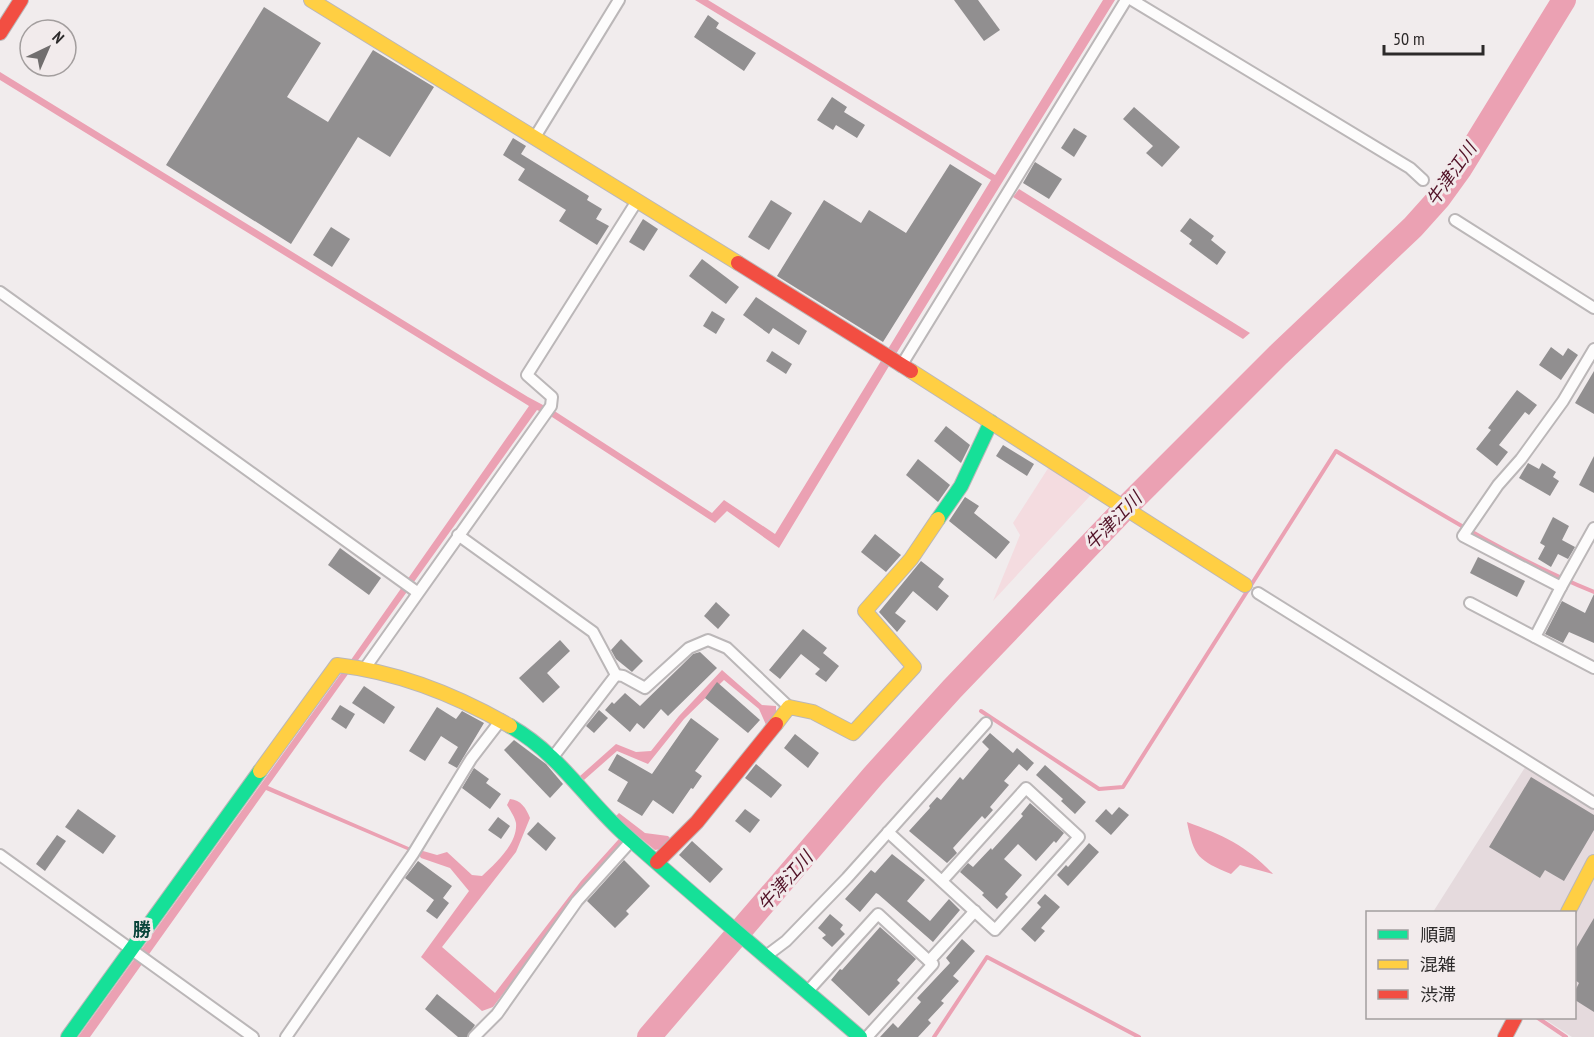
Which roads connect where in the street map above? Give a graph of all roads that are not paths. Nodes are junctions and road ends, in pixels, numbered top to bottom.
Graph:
1 (21, 0) edge
2 (310, 0) edge
3 (619, 0) edge
4 (1126, 0) edge
5 (1132, 0) edge
6 (0, 33) edge
7 (535, 137) junction
8 (1423, 180) dead end
9 (637, 201) junction
10 (1455, 220) dead end
11 (0, 291) edge
12 (1594, 308) edge
13 (1594, 349) edge
14 (901, 366) junction
15 (991, 422) junction
16 (1594, 528) edge
17 (458, 535) junction
18 (1245, 585) dead end
19 (1561, 587) junction
20 (417, 592) junction
21 (1258, 593) dead end
22 (1470, 603) dead end
23 (1535, 637) junction
24 (356, 667) junction
25 (1594, 668) edge
26 (616, 675) junction
27 (789, 707) junction
28 (501, 720) junction
29 (986, 723) dead end
30 (553, 757) junction
31 (1594, 803) edge
32 (888, 832) junction
33 (632, 840) junction
34 (0, 855) edge
35 (657, 862) junction
36 (1594, 862) edge
37 (942, 881) junction
38 (975, 911) junction
39 (1569, 911) edge
40 (130, 949) junction
41 (766, 956) junction
42 (929, 961) junction
43 (807, 992) junction
44 (1514, 1019) edge
45 (68, 1037) edge
46 (254, 1037) edge
47 (286, 1037) edge
48 (474, 1037) edge
49 (860, 1037) edge
50 (867, 1037) edge
51 (1505, 1037) edge

1 - 6 street
2 - 7 street
3 - 7 street
4 - 14 street
5 - 8 street
7 - 9 street
9 - 14 street
9 - 17 street
10 - 12 street
11 - 20 street
13 - 19 street
14 - 15 street
15 - 18 street
15 - 27 street
16 - 19 street
17 - 20 street
17 - 26 street
19 - 23 street
20 - 24 street
21 - 31 street
22 - 23 street
23 - 25 street
24 - 28 street
24 - 40 street
26 - 27 street
26 - 30 street
27 - 35 street
28 - 30 street
28 - 47 street
29 - 32 street
30 - 33 street
32 - 37 street
32 - 41 street
33 - 35 street
33 - 48 street
34 - 40 street
35 - 41 street
36 - 39 street
37 - 38 street
37 - 38 street
38 - 42 street
40 - 45 street
40 - 46 street
41 - 43 street
42 - 43 street
42 - 50 street
43 - 49 street
44 - 51 street

